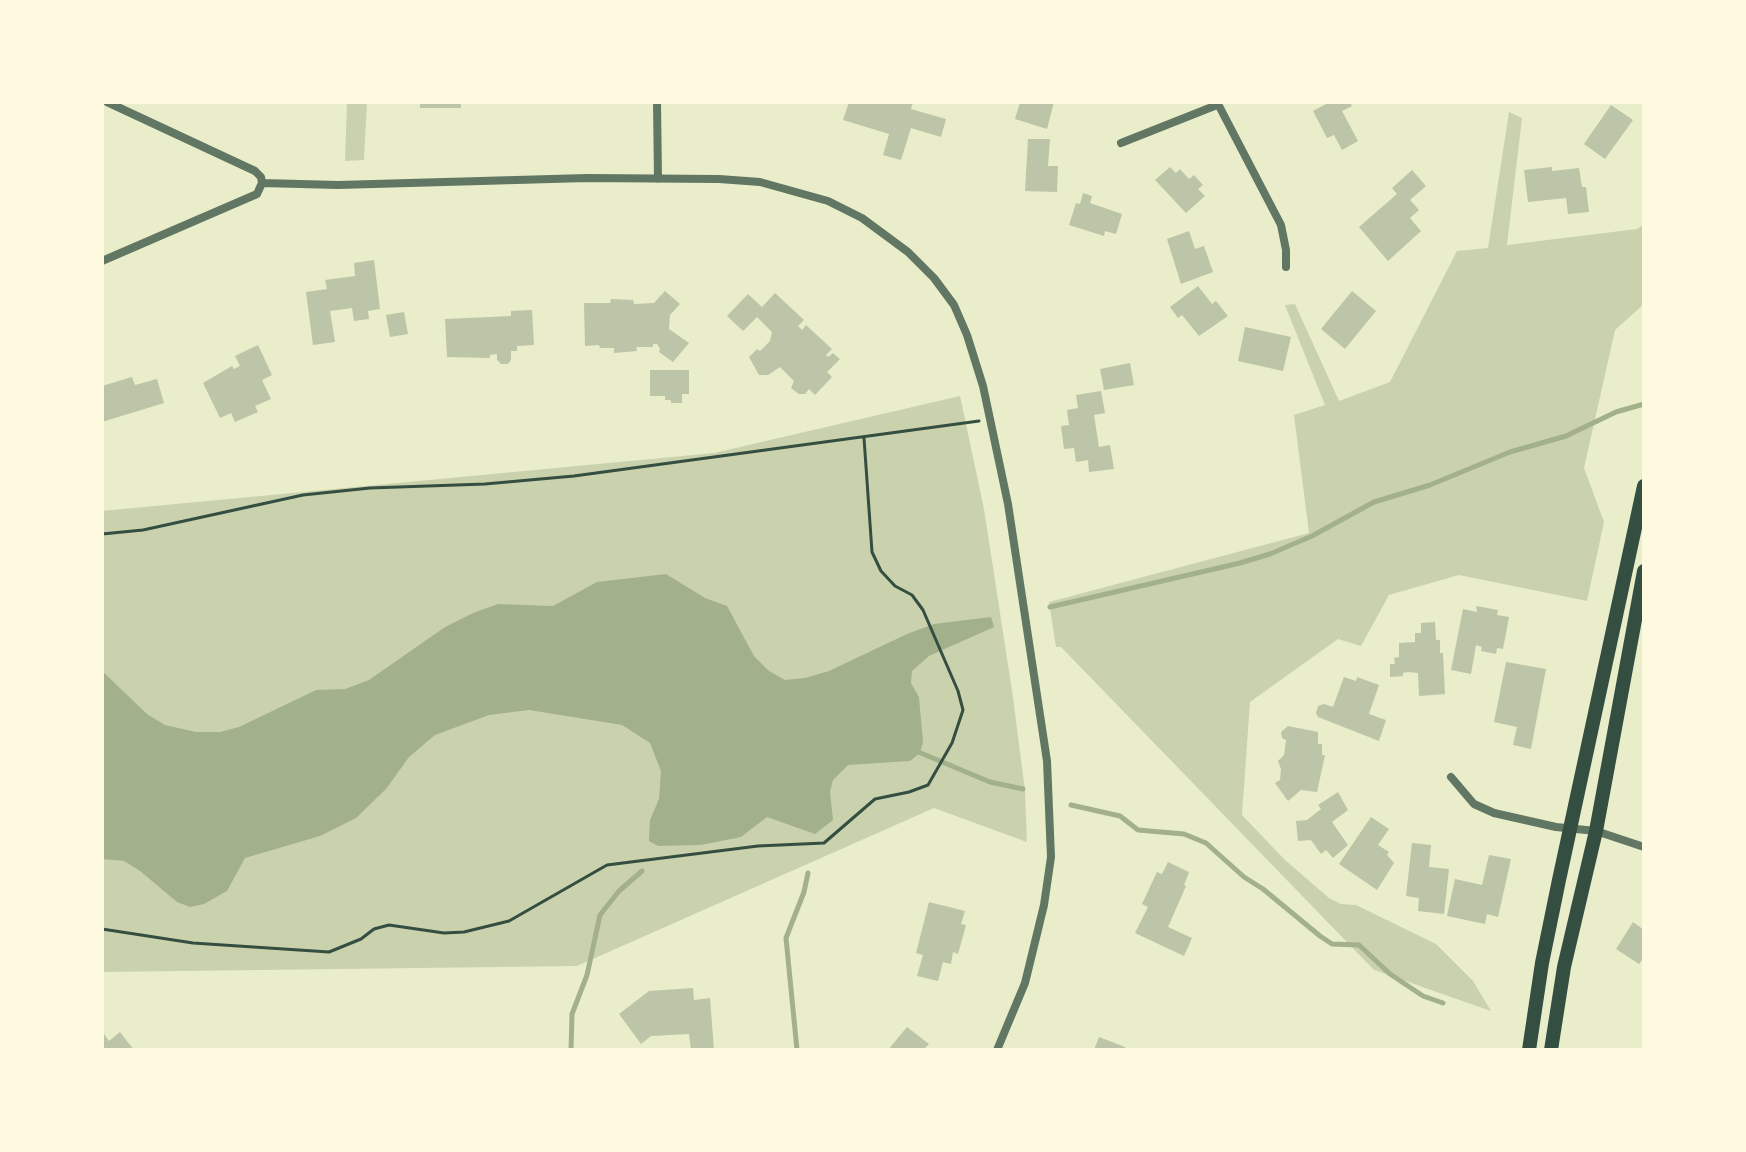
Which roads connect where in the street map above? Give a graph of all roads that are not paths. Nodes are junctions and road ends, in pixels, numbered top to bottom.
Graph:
1 (107, 102) edge
2 (657, 102) edge
3 (1217, 104) edge
4 (1121, 143) dead end
5 (658, 179) junction
6 (261, 180) junction
7 (102, 261) edge
8 (1286, 267) dead end
9 (1644, 486) edge
10 (1644, 571) edge
11 (1451, 777) dead end
12 (1570, 829) junction
13 (1596, 831) junction
14 (1644, 847) edge
15 (997, 1050) edge
16 (1529, 1050) edge
17 (1551, 1050) edge

1 - 6 street
2 - 5 street
3 - 4 street
3 - 8 street
5 - 6 street
5 - 15 street
6 - 7 street
9 - 12 main road
10 - 13 main road
11 - 12 street
12 - 13 street
12 - 16 main road
13 - 14 street
13 - 17 main road

